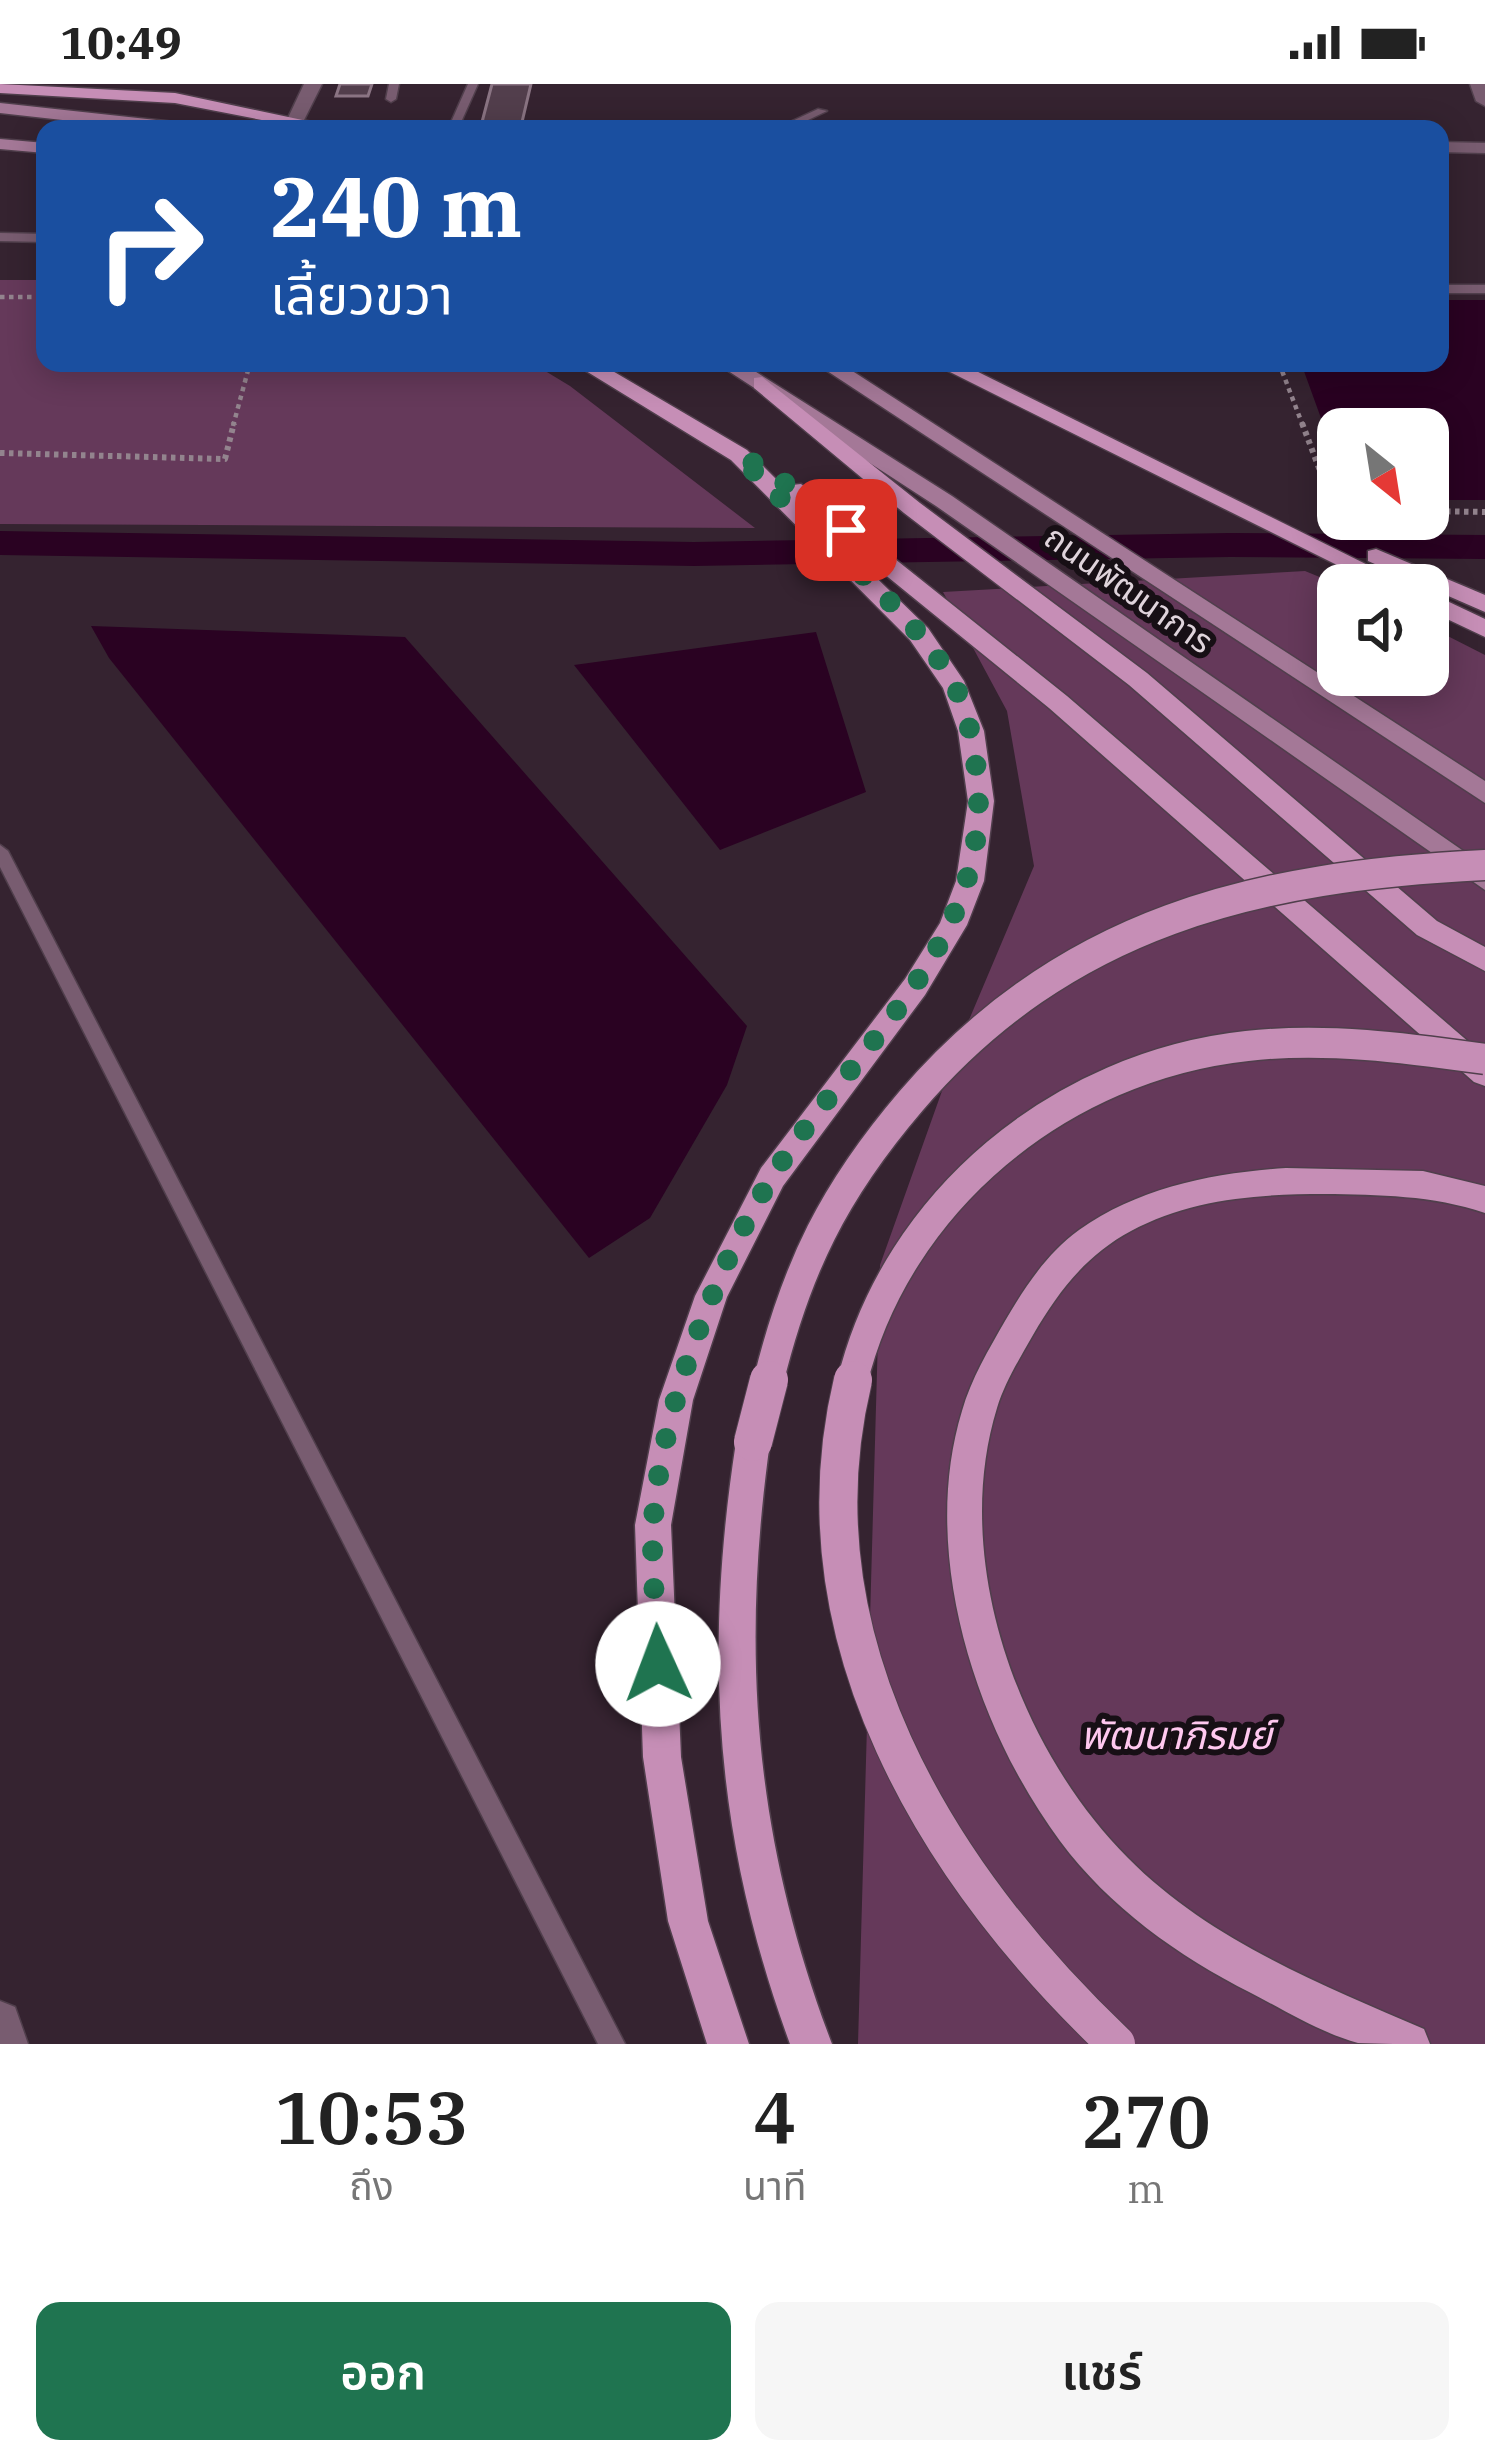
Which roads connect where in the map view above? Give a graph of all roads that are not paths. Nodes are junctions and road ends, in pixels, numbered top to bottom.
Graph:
1 (314, 84) edge
2 (394, 84) edge
3 (472, 84) edge
4 (1478, 84) edge
5 (0, 88) edge
6 (391, 98) dead end
7 (1485, 101) edge
8 (0, 108) edge
9 (822, 111) dead end
10 (110, 120) edge
11 (296, 120) joint
12 (457, 120) edge
13 (801, 120) edge
14 (0, 144) edge
15 (36, 147) edge
16 (1449, 147) edge
17 (1485, 148) edge
18 (0, 237) edge
19 (36, 238) edge
20 (1485, 289) edge
21 (1449, 290) edge
22 (599, 372) edge
23 (743, 372) edge
24 (840, 372) edge
25 (962, 372) edge
26 (763, 383) junction
27 (1030, 404) junction
28 (768, 478) junction
29 (1351, 564) edge
30 (1480, 602) edge
31 (1449, 611) edge
32 (1485, 629) edge
33 (1485, 794) edge
34 (0, 851) edge
35 (1485, 866) edge
36 (1485, 880) edge
37 (1485, 960) edge
38 (1485, 1059) edge
39 (1485, 1074) edge
40 (1485, 1200) edge
41 (0, 2022) edge
42 (7, 2044) edge
43 (612, 2044) edge
44 (728, 2044) edge
45 (812, 2044) edge
46 (1116, 2044) edge
47 (1409, 2044) edge

1 - 11 street
2 - 6 lane
3 - 12 lane
4 - 7 street
5 - 11 main road
8 - 10 main road
9 - 13 lane
14 - 15 main road
16 - 17 street
18 - 19 lane
20 - 21 lane
22 - 28 main road
23 - 26 main road, ถนนพัฒนาการ
24 - 33 main road, ถนนพัฒนาการ
25 - 27 main road
26 - 36 main road, ถนนพัฒนาการ
26 - 37 main road
27 - 29 main road
27 - 30 main road
28 - 39 main road
28 - 44 main road
31 - 32 main road
34 - 43 lane
35 - 45 main road, bridge
38 - 46 main road, bridge
40 - 47 main road
41 - 42 street

